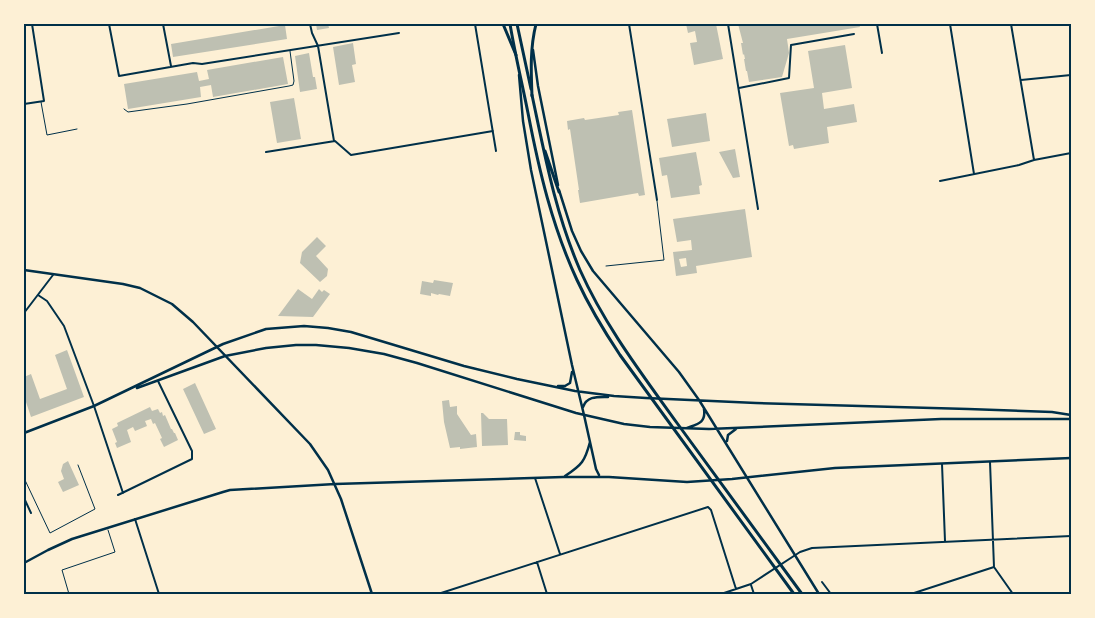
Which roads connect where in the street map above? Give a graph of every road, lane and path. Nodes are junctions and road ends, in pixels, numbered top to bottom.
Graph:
1 (32, 24) edge
2 (109, 24) edge
3 (164, 24) edge
4 (310, 24) edge
5 (475, 24) edge
6 (503, 24) edge
7 (510, 24) edge
8 (517, 24) edge
9 (536, 24) edge
10 (628, 24) edge
11 (728, 24) edge
12 (877, 24) edge
13 (950, 24) edge
14 (1012, 24) edge
15 (399, 33) dead end
16 (854, 34) dead end
17 (532, 41) junction
18 (318, 46) junction
19 (290, 50) junction
20 (882, 53) dead end
21 (516, 55) junction
22 (518, 66) junction
23 (171, 67) junction
24 (1071, 75) edge
25 (1021, 80) junction
26 (739, 88) junction
27 (532, 96) junction
28 (43, 101) junction
29 (24, 104) edge
30 (124, 109) dead end
31 (76, 130) dead end
32 (493, 131) junction
33 (334, 141) junction
34 (542, 142) junction
35 (496, 151) dead end
36 (266, 152) dead end
37 (1071, 153) edge
38 (1034, 160) junction
39 (974, 174) junction
40 (940, 181) dead end
41 (559, 192) junction
42 (657, 200) joint
43 (758, 209) dead end
44 (606, 266) dead end
45 (24, 270) edge
46 (53, 275) junction
47 (38, 294) junction
48 (24, 313) edge
49 (216, 346) junction
50 (225, 356) junction
51 (572, 365) junction
52 (158, 380) junction
53 (554, 387) junction
54 (578, 391) junction
55 (126, 392) junction
56 (614, 396) junction
57 (700, 400) junction
58 (94, 406) junction
59 (704, 407) junction
60 (583, 409) junction
61 (584, 415) junction
62 (1071, 417) edge
63 (686, 428) junction
64 (717, 428) junction
65 (738, 428) junction
66 (24, 433) edge
67 (590, 440) junction
68 (728, 445) junction
69 (1071, 458) edge
70 (990, 462) junction
71 (942, 464) junction
72 (78, 465) dead end
73 (600, 476) junction
74 (563, 477) junction
75 (747, 477) junction
76 (24, 478) edge
77 (535, 478) junction
78 (335, 484) junction
79 (123, 493) junction
80 (118, 495) dead end
81 (24, 498) edge
82 (31, 513) dead end
83 (135, 519) junction
84 (107, 528) junction
85 (1071, 536) edge
86 (993, 540) junction
87 (945, 541) junction
88 (560, 555) junction
89 (795, 556) junction
90 (537, 562) junction
91 (24, 563) edge
92 (994, 566) junction
93 (822, 582) dead end
94 (751, 584) junction
95 (736, 589) junction
96 (917, 593) edge
97 (69, 594) edge
98 (159, 594) edge
99 (372, 594) edge
100 (438, 594) edge
101 (547, 594) edge
102 (722, 594) edge
103 (754, 594) edge
104 (794, 594) edge
105 (802, 594) edge
106 (819, 594) edge
107 (831, 594) edge
108 (911, 594) edge
109 (1014, 594) edge

1 - 28 street
2 - 23 street
3 - 23 street
4 - 18 street
5 - 32 street
6 - 21 main road
7 - 21 main road
8 - 27 main road
9 - 17 main road
10 - 42 street
11 - 26 street
12 - 20 street
13 - 39 street
14 - 25 street
15 - 18 street
16 - 26 street
17 - 27 main road
17 - 41 main road
18 - 19 street
18 - 33 street
19 - 23 street
19 - 30 lane
21 - 22 main road
22 - 51 main road
22 - 104 main road
24 - 25 street
25 - 38 street
26 - 43 street
27 - 34 main road
28 - 29 street
28 - 31 lane
32 - 33 street
32 - 35 street
33 - 36 street
34 - 41 main road
34 - 105 main road
37 - 38 street
38 - 39 street
39 - 40 street
41 - 57 main road
42 - 44 lane
45 - 46 main road
46 - 47 street
46 - 49 main road
47 - 48 street
47 - 58 street
49 - 50 main road
49 - 53 main road
49 - 55 main road
50 - 52 main road
50 - 61 main road
50 - 78 main road
51 - 53 main road
51 - 54 main road
52 - 55 main road
52 - 79 street
53 - 54 main road
54 - 56 main road
54 - 60 main road
55 - 58 main road
56 - 57 main road
56 - 60 main road
57 - 59 main road
57 - 62 main road
58 - 66 main road
58 - 79 street
59 - 63 main road
59 - 64 main road
60 - 61 main road
61 - 63 main road
61 - 67 main road
62 - 65 main road
63 - 64 main road
64 - 65 main road
64 - 68 main road
65 - 68 main road
67 - 73 main road
67 - 74 main road
68 - 75 main road
69 - 70 main road
70 - 71 main road
70 - 86 street
71 - 75 main road
71 - 87 street
72 - 76 lane
73 - 74 main road
73 - 75 main road
74 - 77 main road
75 - 89 main road
77 - 78 main road
77 - 88 street
78 - 83 main road
78 - 99 main road
79 - 80 street
81 - 82 street
83 - 84 main road
83 - 98 street
84 - 91 main road
84 - 97 lane
85 - 86 street
86 - 87 street
86 - 92 street
87 - 89 street
88 - 90 street
88 - 95 street
89 - 94 street
89 - 106 main road
90 - 100 street
90 - 101 street
92 - 96 street
92 - 109 street
93 - 107 street
94 - 95 street
94 - 103 street
95 - 102 street
96 - 108 street

